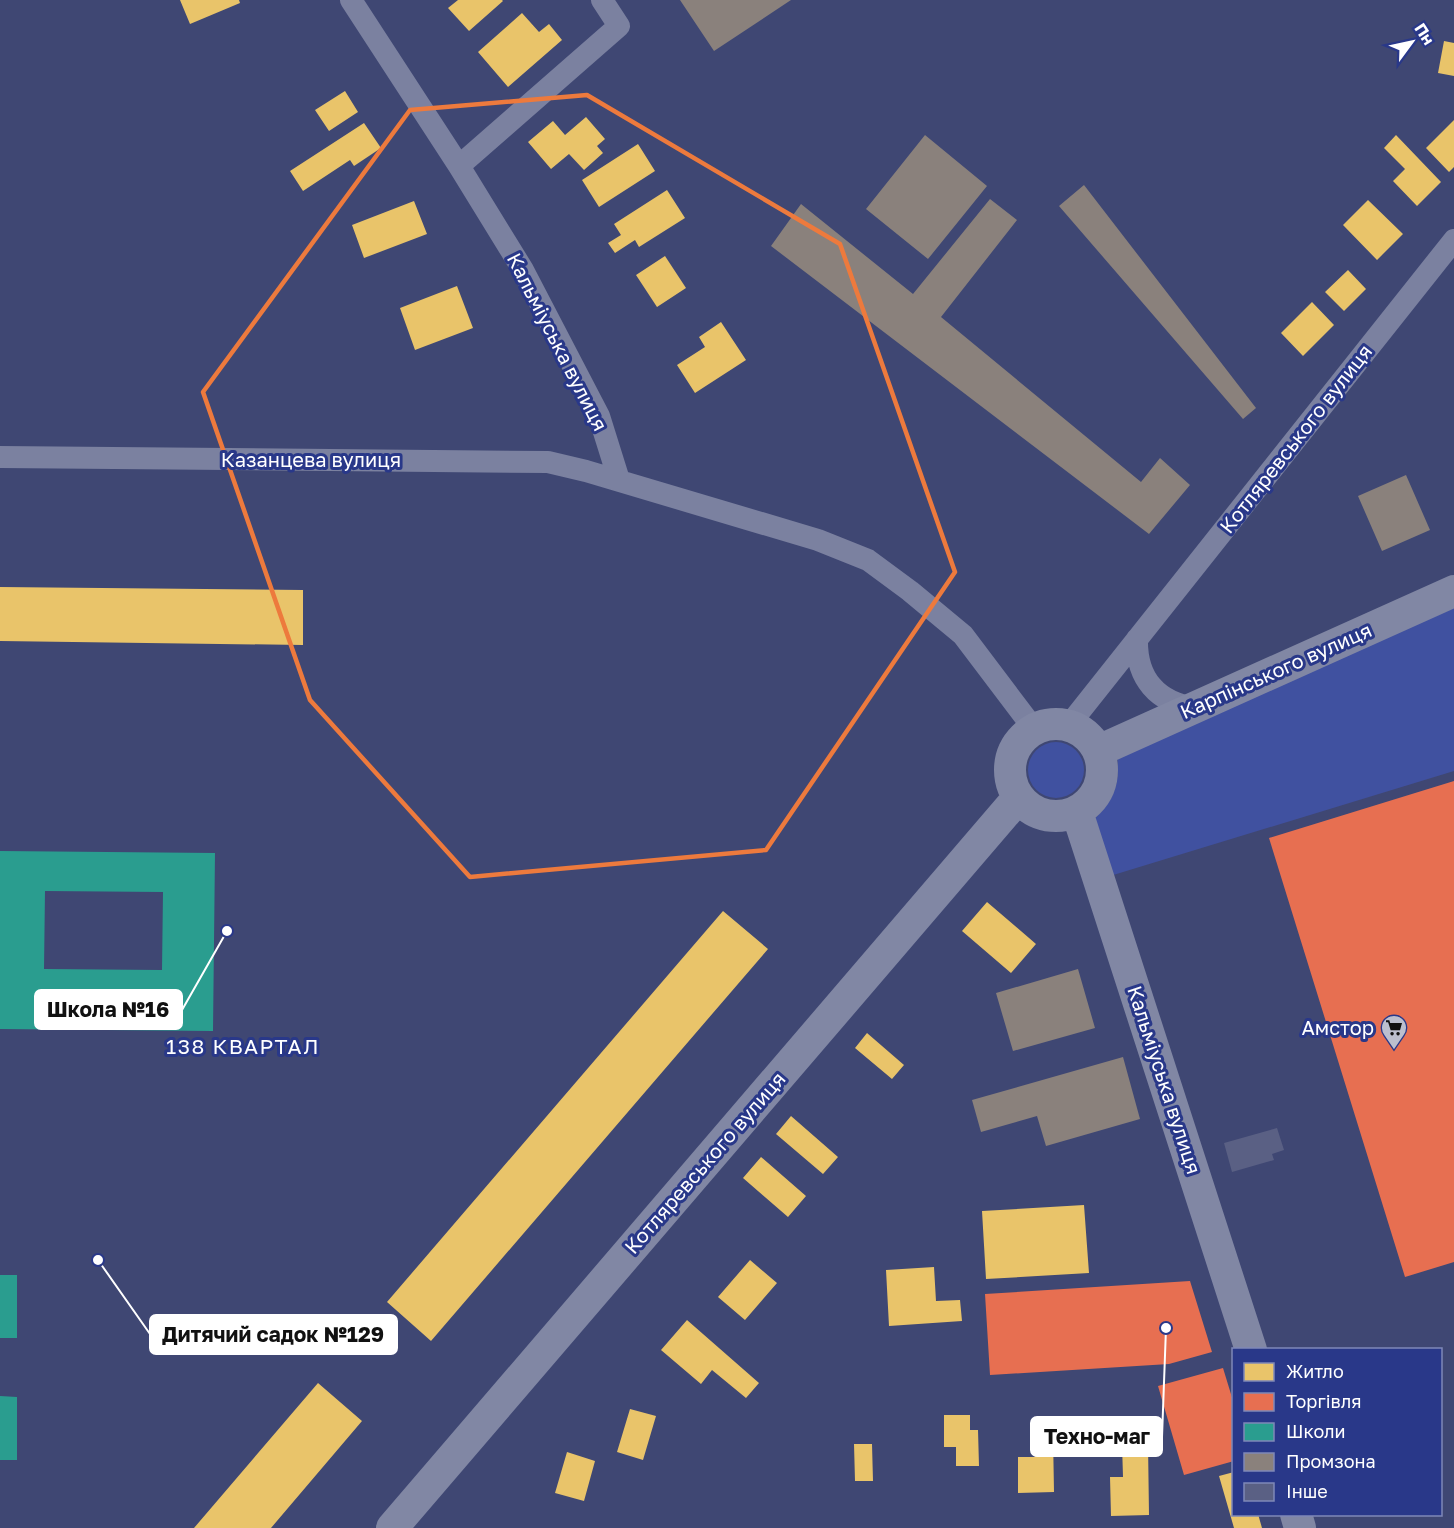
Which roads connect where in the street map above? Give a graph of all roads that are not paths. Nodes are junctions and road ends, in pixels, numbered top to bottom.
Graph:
1 (351, 0) edge
2 (602, 0) edge
3 (459, 166) junction
4 (1454, 240) edge
5 (0, 457) edge
6 (620, 480) junction
7 (1454, 591) edge
8 (1137, 639) junction
9 (1196, 708) junction
10 (1069, 725) junction
11 (1034, 729) junction
12 (1098, 751) junction
13 (1018, 798) junction
14 (1077, 812) junction
15 (1250, 1348) edge
16 (392, 1528) edge

1 - 3 street, Кальміуська вулиця
2 - 3 street
3 - 6 street, Кальміуська вулиця
4 - 8 street, Котляревського вулиця
5 - 6 street, Казанцева вулиця
6 - 11 street
7 - 9 street, Карпінського вулиця
8 - 9 street
8 - 10 street, Котляревського вулиця
9 - 12 street, Карпінського вулиця
10 - 11 street
10 - 12 street
11 - 13 street
12 - 14 street
13 - 14 street
13 - 16 street, Котляревського вулиця
14 - 15 street, Кальміуська вулиця

